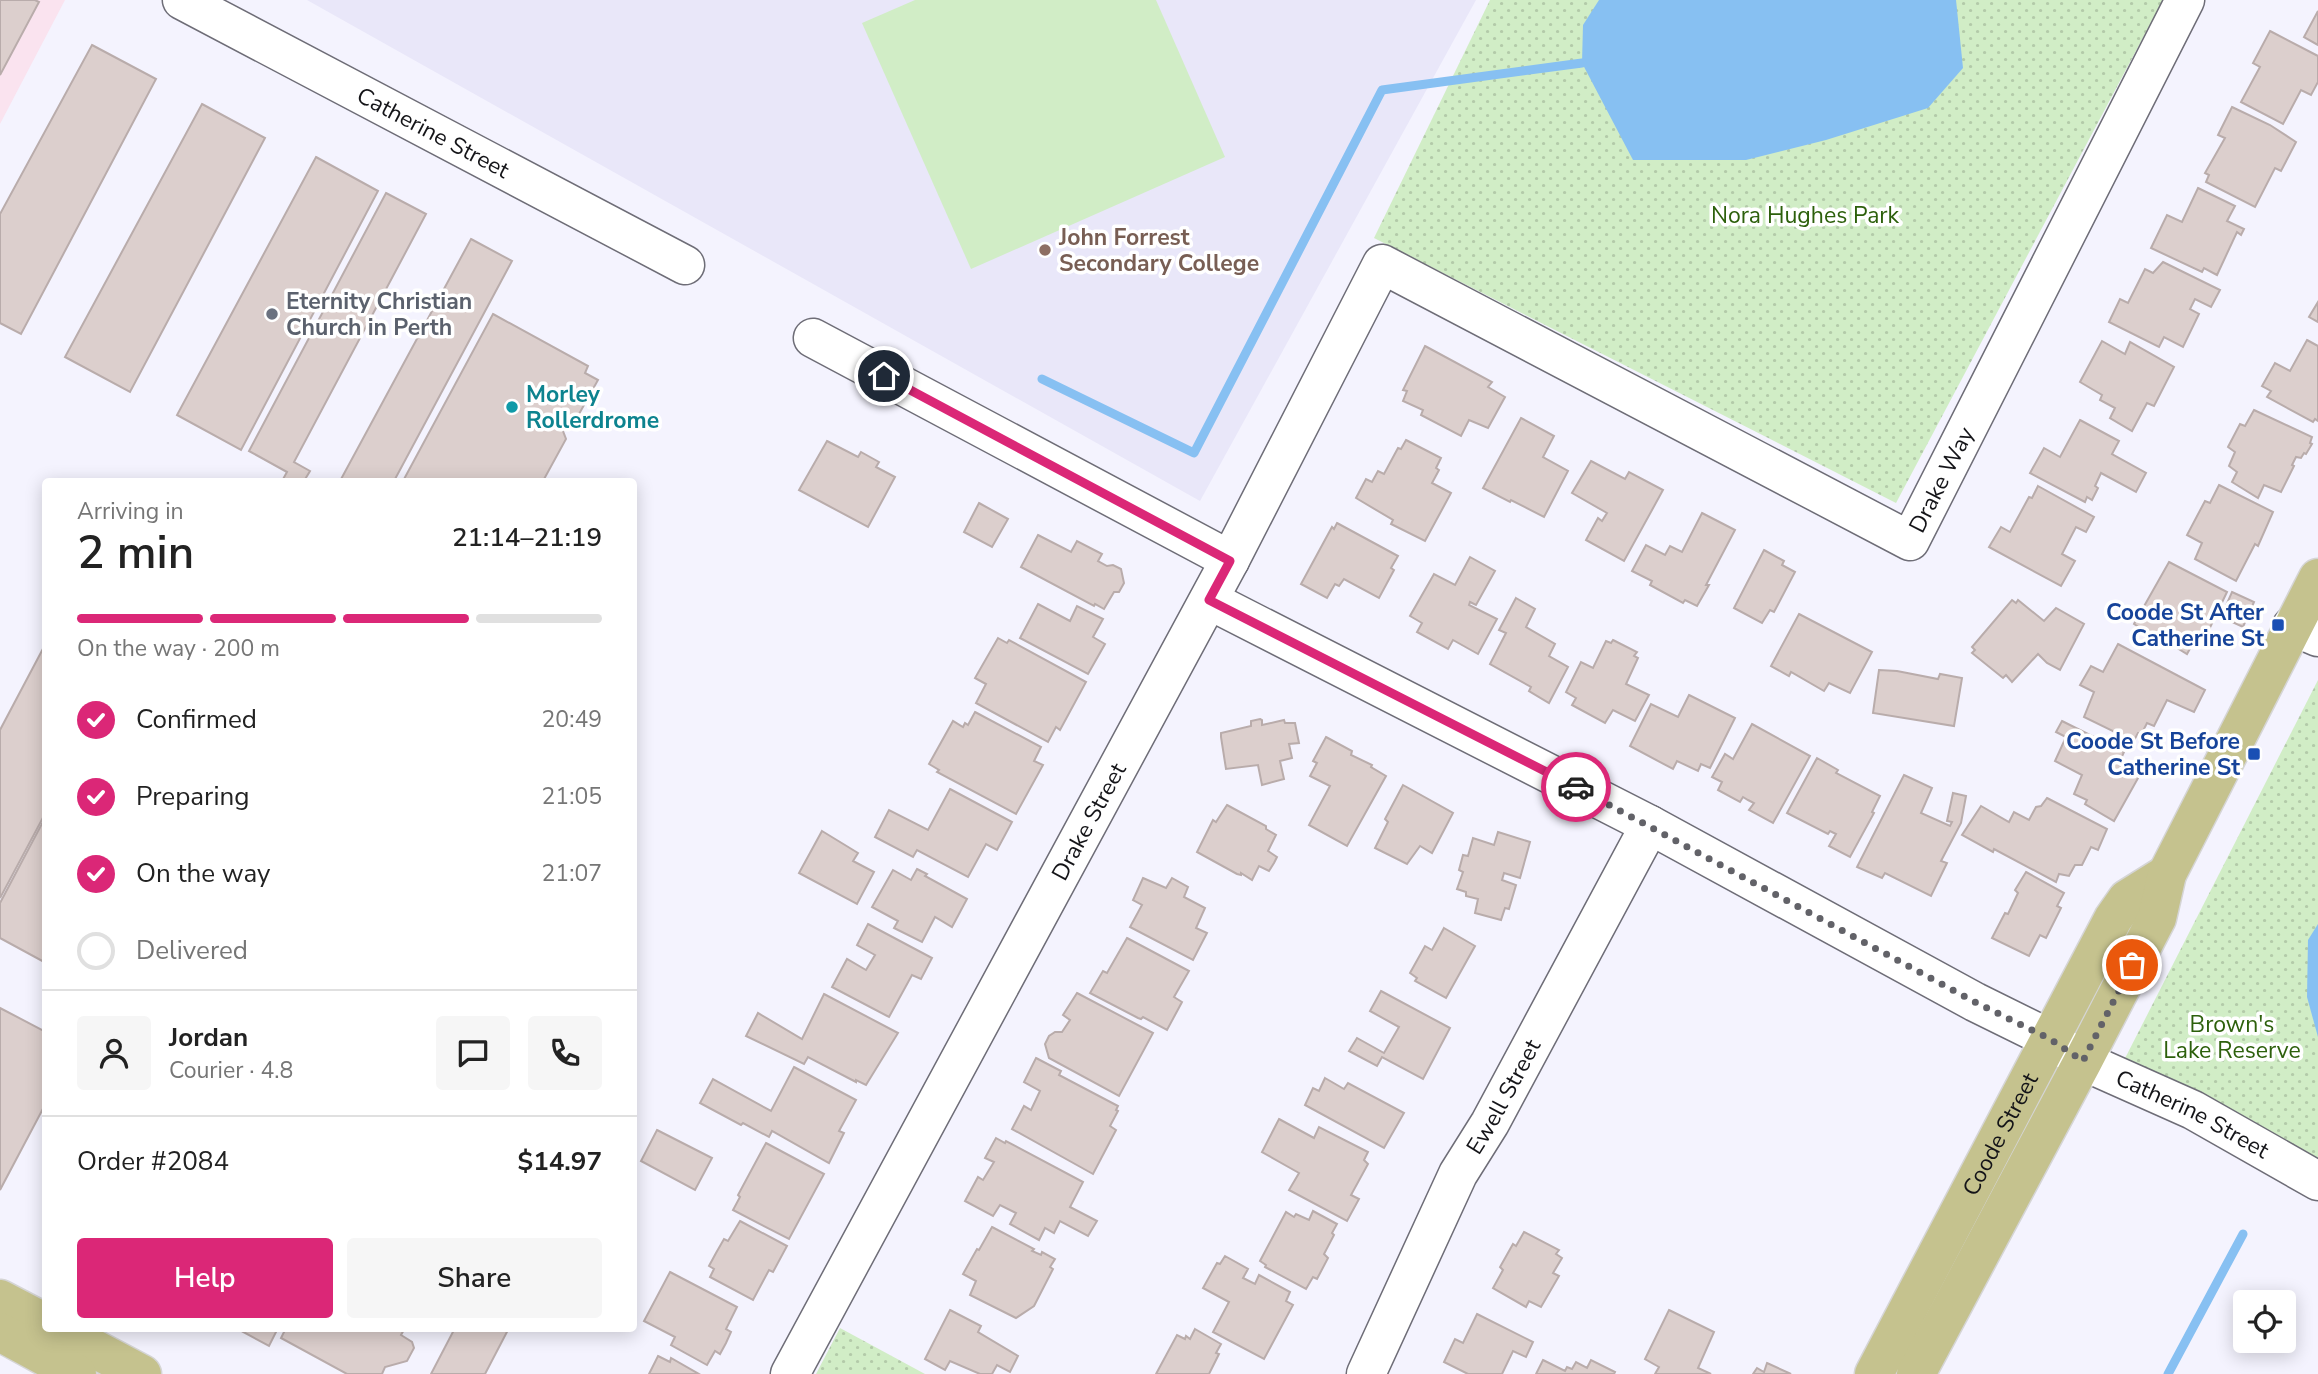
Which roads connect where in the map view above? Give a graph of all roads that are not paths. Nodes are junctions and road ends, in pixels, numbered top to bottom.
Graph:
1 (182, 0) edge
2 (2185, 0) edge
3 (1382, 264) joint
4 (685, 265) dead end
5 (813, 338) dead end
6 (1230, 561) junction
7 (2318, 578) edge
8 (1209, 600) junction
9 (2305, 632) edge
10 (1650, 825) junction
11 (2167, 874) junction
12 (2050, 1039) junction
13 (2083, 1061) junction
14 (2318, 1181) edge
15 (0, 1299) edge
16 (42, 1321) edge
17 (0, 1332) edge
18 (63, 1332) edge
19 (77, 1374) edge
20 (142, 1374) edge
21 (790, 1374) edge
22 (1366, 1374) edge
23 (1874, 1374) edge
24 (1916, 1374) edge

1 - 4 street, Catherine Street
2 - 3 street, Drake Way
3 - 6 street, Drake Street
5 - 6 street
6 - 8 street, Drake Street
7 - 9 main road, Coode Street
8 - 10 street, Catherine Street
8 - 21 street, Drake Street
9 - 11 main road, Coode Street
10 - 12 street, Catherine Street
10 - 22 street, Ewell Street
11 - 12 main road, Coode Street
11 - 13 main road, Coode Street
12 - 13 street, Catherine Street
12 - 23 main road, Coode Street
13 - 14 street, Catherine Street
13 - 24 main road, Coode Street
15 - 16 main road
17 - 19 main road
18 - 20 main road

